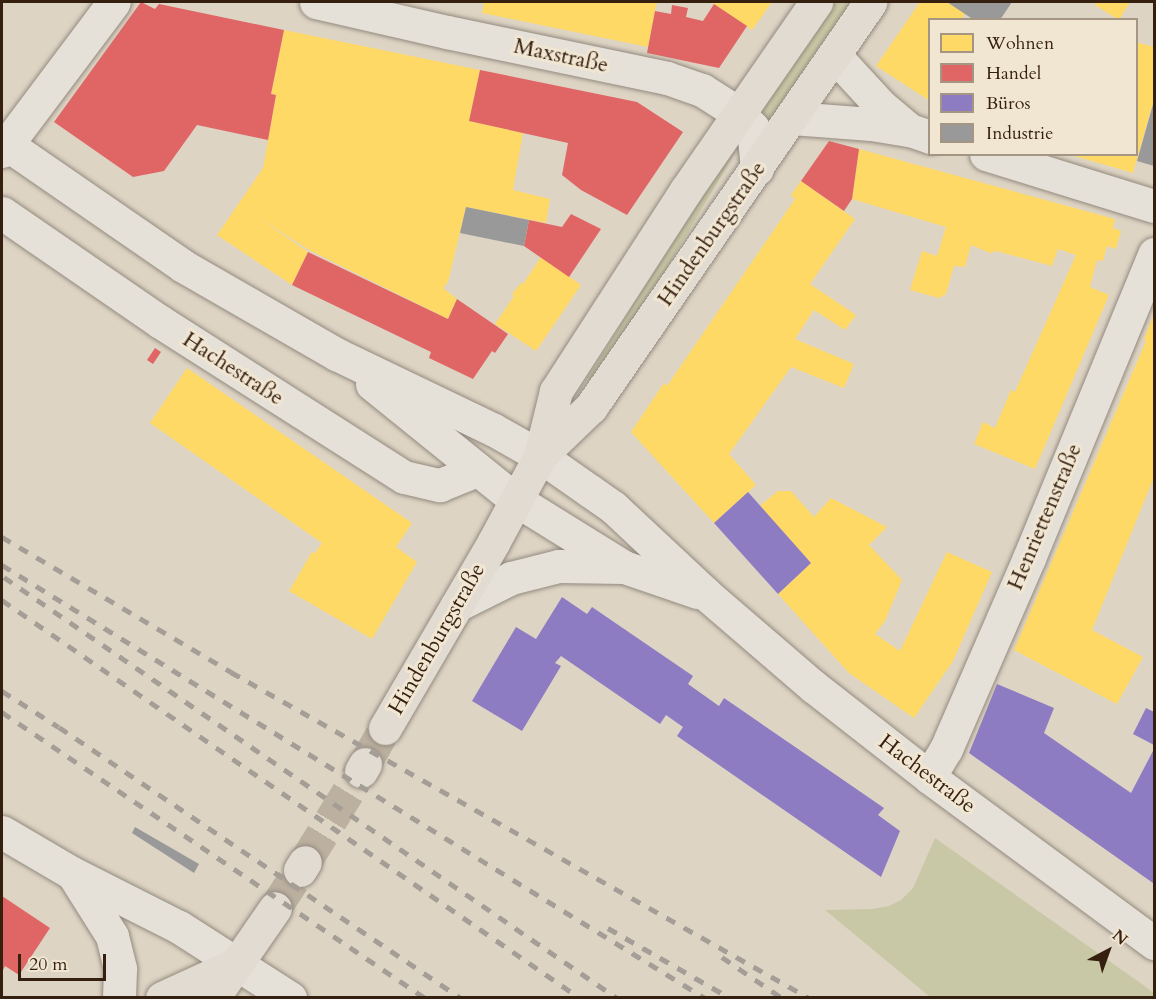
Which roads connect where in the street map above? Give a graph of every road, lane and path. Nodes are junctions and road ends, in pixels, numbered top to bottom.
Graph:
1 (114, 2) edge
2 (316, 2) edge
3 (816, 2) edge
4 (870, 2) edge
5 (834, 55) junction
6 (738, 113) junction
7 (792, 118) junction
8 (920, 134) edge
9 (3, 146) edge
10 (992, 156) edge
11 (757, 169) junction
12 (1155, 206) edge
13 (2, 213) edge
14 (1155, 254) edge
15 (336, 354) junction
16 (540, 456) junction
17 (477, 470) junction
18 (516, 500) junction
19 (624, 567) junction
20 (707, 595) junction
21 (457, 605) junction
22 (385, 728) tunnel mouth
23 (929, 777) junction
24 (2, 832) edge
25 (72, 873) junction
26 (275, 908) tunnel mouth
27 (1152, 937) edge
28 (236, 964) junction
29 (119, 998) edge
30 (162, 998) edge
31 (213, 998) edge
32 (290, 998) edge

1 - 9 street
2 - 6 street, Maxstraße
3 - 6 main road, Hindenburgstraße
4 - 5 main road, Hindenburgstraße
5 - 7 main road, Hindenburgstraße
5 - 8 street
6 - 11 street, Maxstraße
6 - 16 main road, Hindenburgstraße
7 - 8 street
7 - 11 main road, Hindenburgstraße
9 - 15 street, Hachestraße
10 - 12 street
11 - 16 main road, Hindenburgstraße
13 - 17 street, Hachestraße
14 - 23 street, Henriettenstraße
15 - 16 street, Hachestraße
15 - 17 street, Hachestraße
16 - 18 main road, Hindenburgstraße
16 - 20 street, Hachestraße
17 - 18 street, Hachestraße
18 - 19 street, Hachestraße
18 - 21 main road, Hindenburgstraße
19 - 20 street, Hachestraße
19 - 21 street
20 - 23 street, Hachestraße
21 - 22 main road, Hindenburgstraße
23 - 27 street, Hachestraße
24 - 25 street
25 - 28 street
25 - 29 street
26 - 28 main road
28 - 30 main road
28 - 31 main road
28 - 32 street

